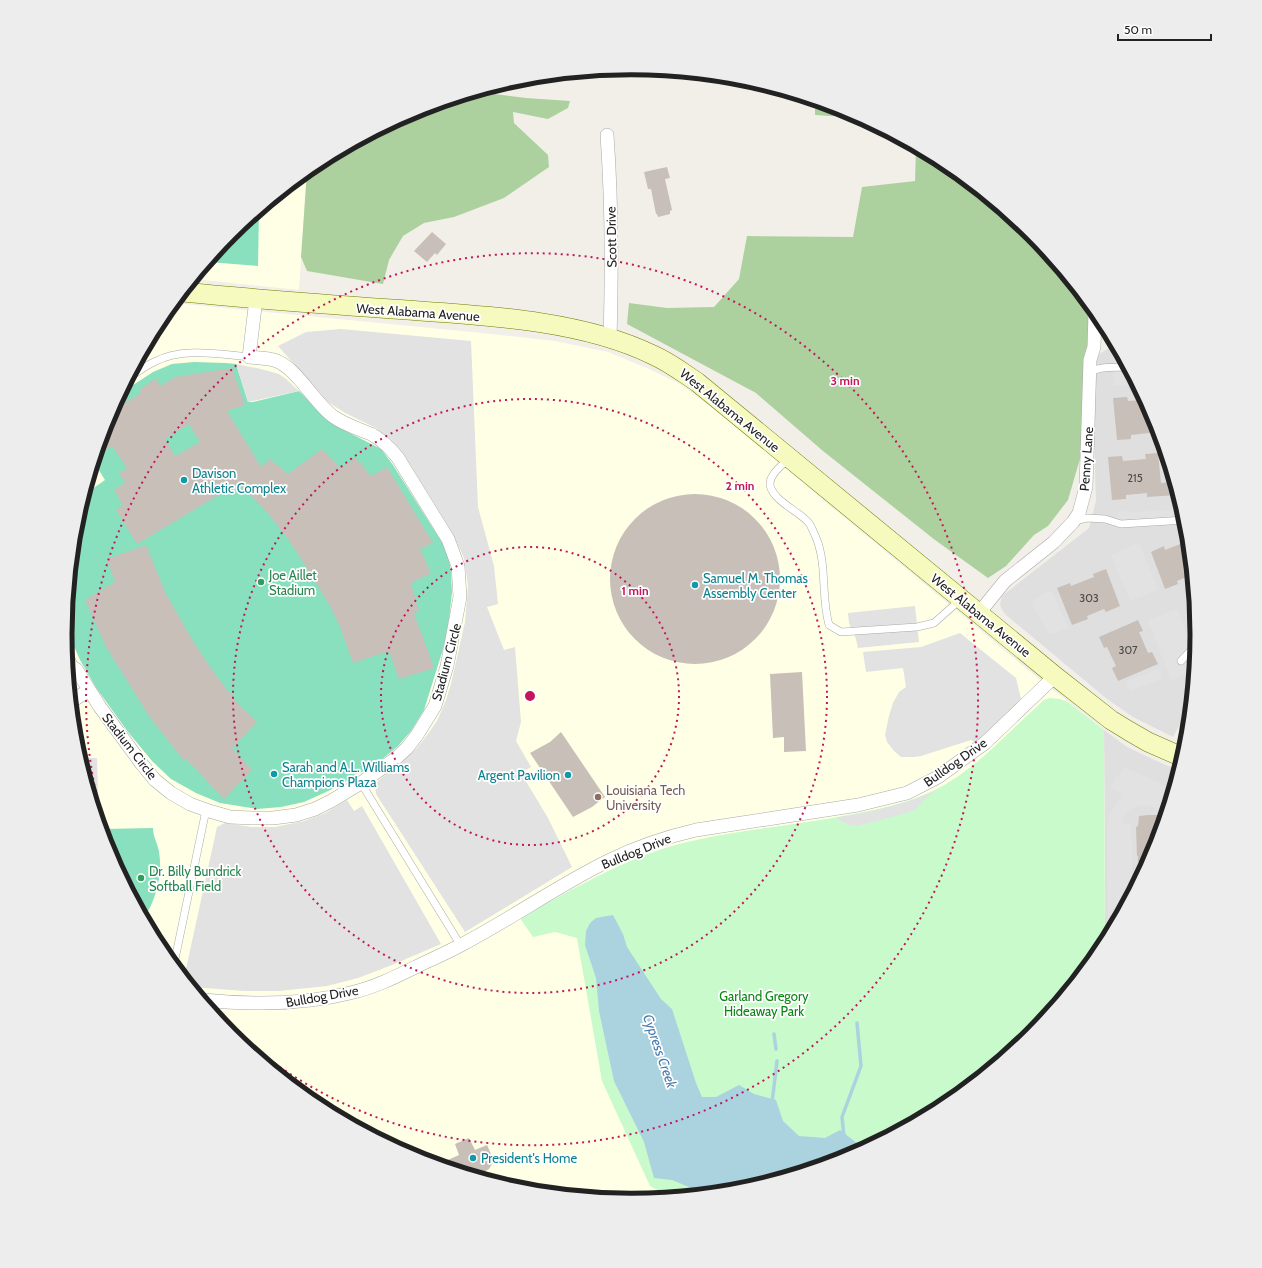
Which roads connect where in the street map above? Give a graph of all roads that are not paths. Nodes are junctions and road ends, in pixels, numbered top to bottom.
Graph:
1 (607, 135) dead end
2 (189, 293) edge
3 (256, 300) junction
4 (1095, 321) edge
5 (610, 339) junction
6 (249, 357) junction
7 (1122, 367) edge
8 (138, 372) edge
9 (1090, 375) junction
10 (790, 458) junction
11 (1178, 520) edge
12 (1073, 522) junction
13 (962, 599) junction
14 (979, 613) junction
15 (1190, 651) edge
16 (1181, 661) dead end
17 (73, 662) edge
18 (76, 669) joint
19 (1055, 676) junction
20 (90, 690) junction
21 (76, 699) edge
22 (1176, 755) edge
23 (361, 783) junction
24 (206, 810) junction
25 (461, 946) junction
26 (175, 957) edge
27 (209, 1001) edge

1 - 5 street, Scott Drive
2 - 3 main road, West Alabama Avenue
3 - 5 main road, West Alabama Avenue
3 - 6 street
4 - 9 street, Penny Lane
5 - 10 main road, West Alabama Avenue
6 - 8 lane
6 - 23 street, Stadium Circle
7 - 9 lane
9 - 12 street, Penny Lane
10 - 13 main road, West Alabama Avenue
10 - 13 lane
11 - 12 lane
12 - 14 street, Penny Lane
13 - 14 main road, West Alabama Avenue
14 - 19 main road, West Alabama Avenue
15 - 16 lane
17 - 18 lane
18 - 20 street, Stadium Circle
19 - 22 main road, West Alabama Avenue
19 - 25 street, Bulldog Drive
20 - 21 street
20 - 24 street, Stadium Circle
23 - 24 street, Stadium Circle
23 - 25 lane
24 - 26 lane
25 - 27 street, Bulldog Drive

